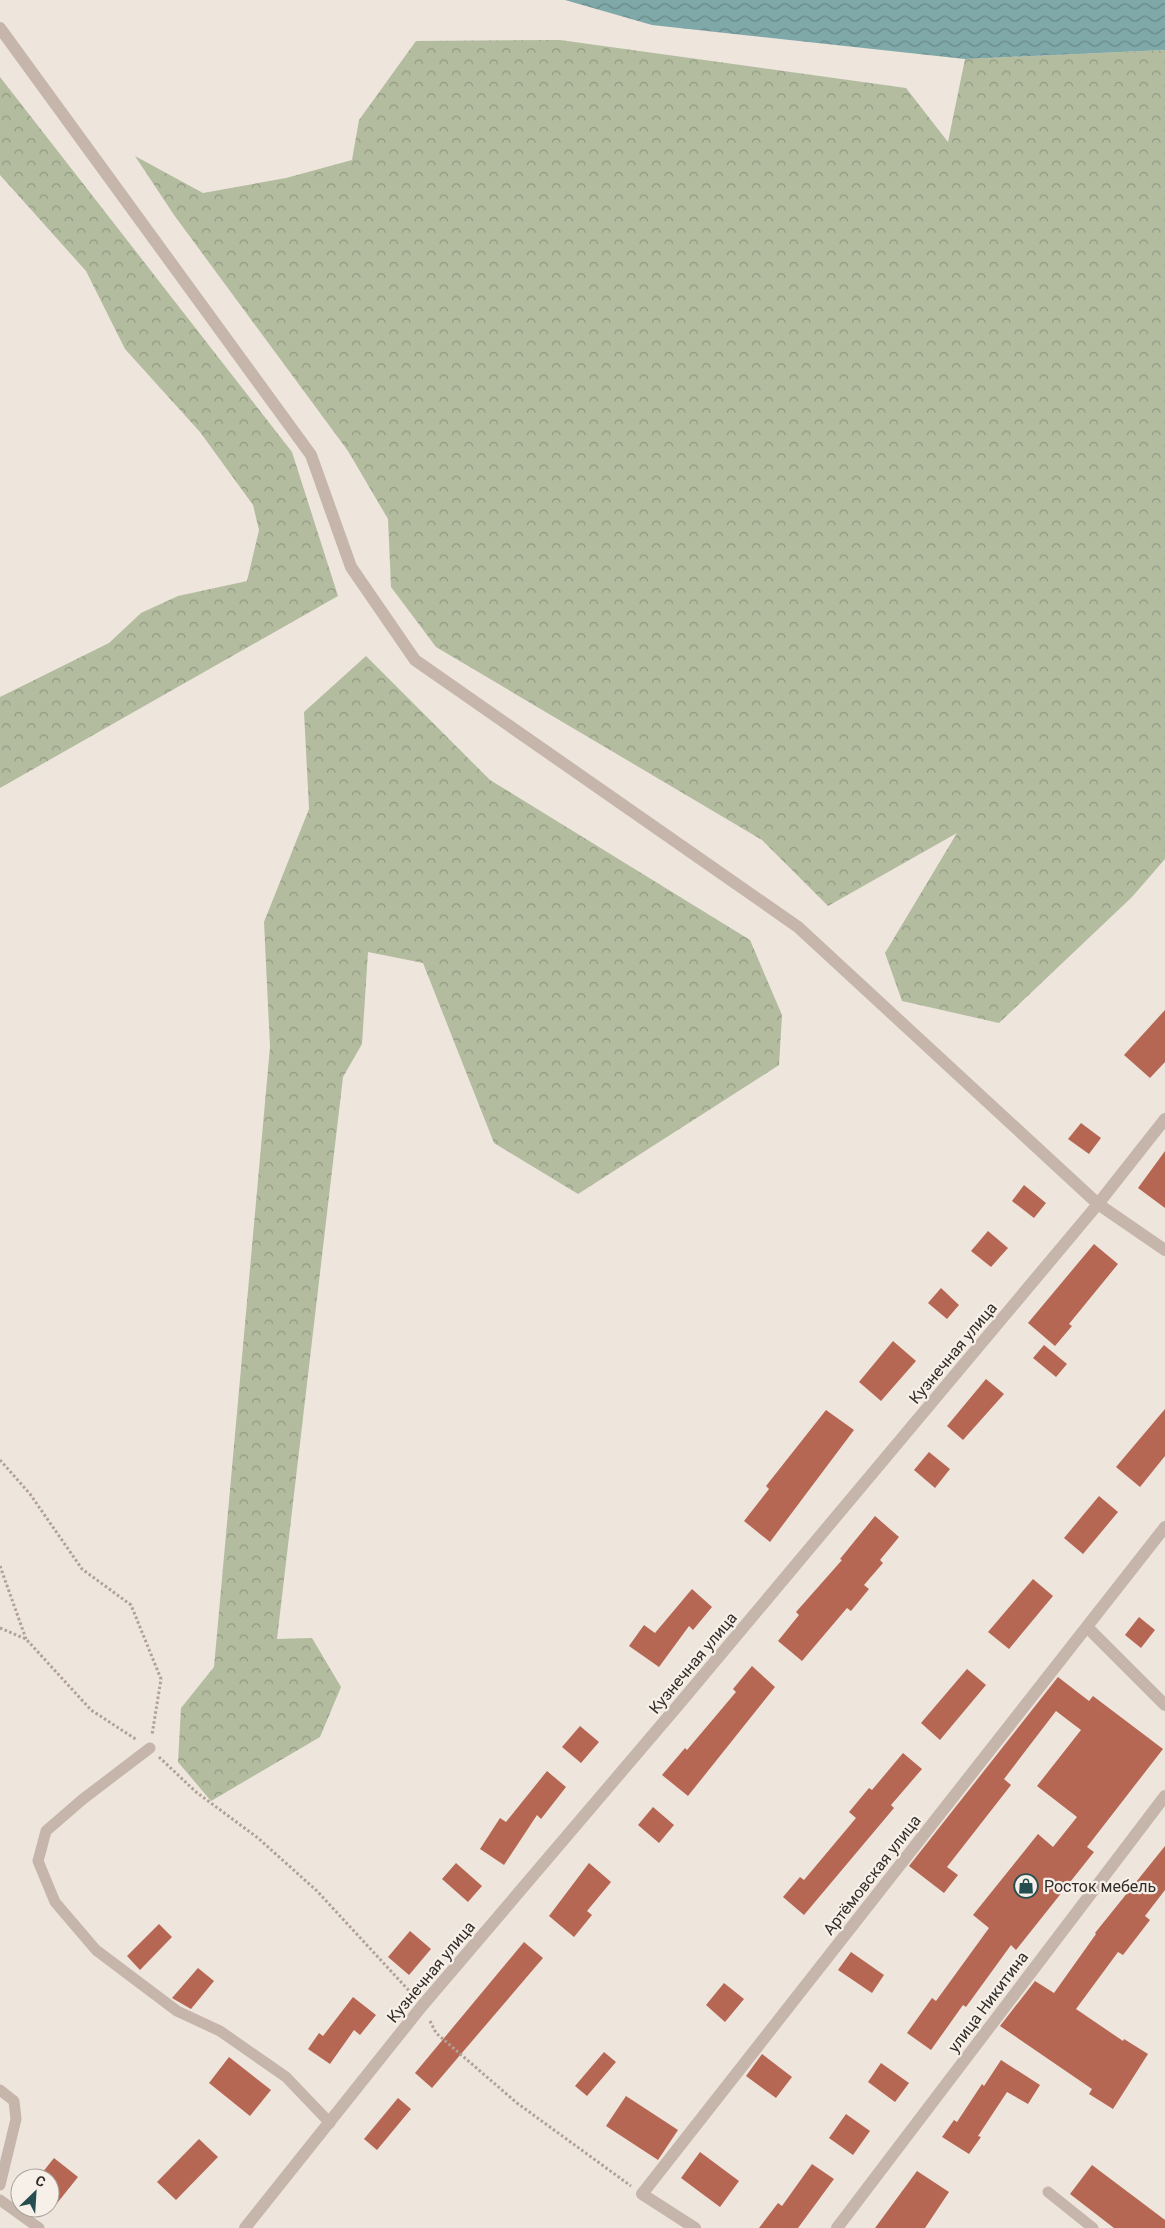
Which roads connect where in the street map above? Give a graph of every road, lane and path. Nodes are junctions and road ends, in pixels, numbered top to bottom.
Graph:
1 (0, 28) edge
2 (1165, 1119) edge
3 (1098, 1204) junction
4 (1165, 1250) edge
5 (0, 1460) edge
6 (1165, 1527) edge
7 (0, 1566) edge
8 (1086, 1627) junction
9 (0, 1628) edge
10 (26, 1639) junction
11 (1165, 1705) edge
12 (150, 1748) junction
13 (1165, 1796) edge
14 (422, 2006) junction
15 (0, 2090) edge
16 (330, 2123) junction
17 (0, 2185) edge
18 (1048, 2192) dead end
19 (642, 2194) junction
20 (0, 2200) edge
21 (40, 2228) edge
22 (245, 2228) edge
23 (695, 2228) edge
24 (837, 2228) edge
25 (1093, 2228) edge

1 - 3 street
2 - 3 street, Кузнечная улица
3 - 4 street
3 - 14 street, Кузнечная улица
5 - 12 path
6 - 8 street, Артёмовская улица
7 - 10 path
8 - 11 street
8 - 19 street, Артёмовская улица
9 - 10 path
10 - 12 path
12 - 14 path
12 - 16 lane
13 - 24 street, улица Никитина
14 - 16 street, Кузнечная улица
14 - 19 path
15 - 17 lane
16 - 22 street, Кузнечная улица
18 - 25 lane
19 - 23 street
20 - 21 lane

